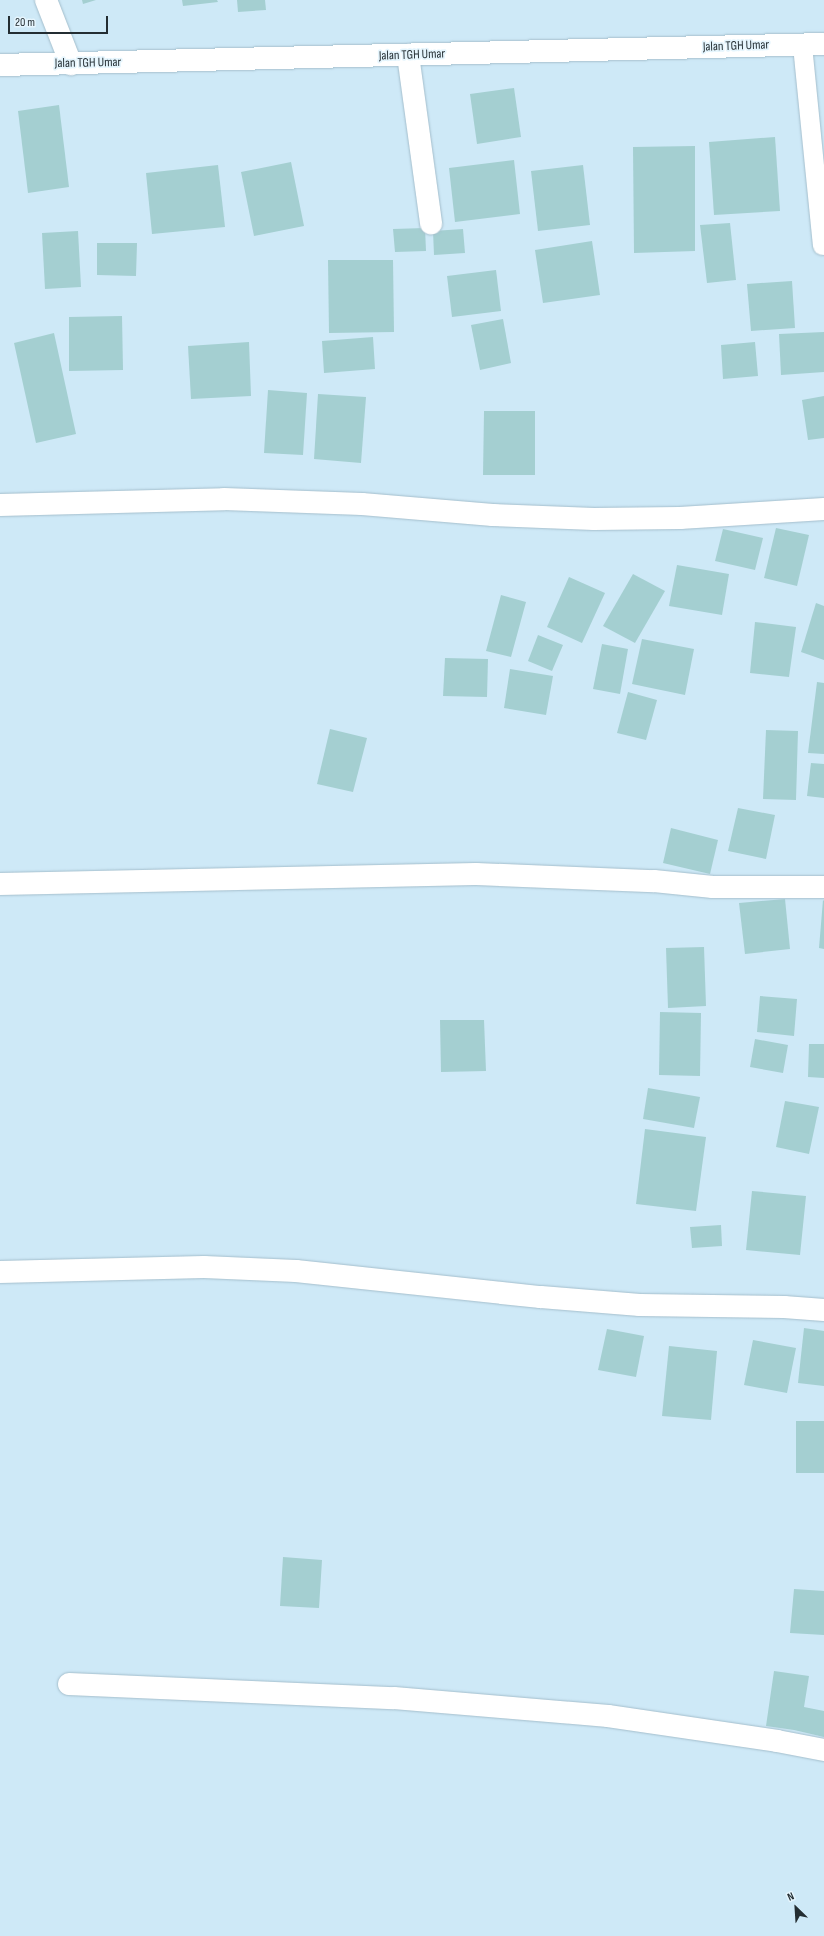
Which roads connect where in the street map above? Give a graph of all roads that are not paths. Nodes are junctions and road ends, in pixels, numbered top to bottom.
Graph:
1 (46, 0) edge
2 (824, 44) edge
3 (802, 45) junction
4 (408, 55) junction
5 (71, 64) junction
6 (0, 65) edge
7 (430, 223) dead end
8 (822, 245) dead end
9 (0, 505) edge
10 (824, 509) edge
11 (0, 884) edge
12 (824, 887) edge
13 (0, 1272) edge
14 (824, 1310) edge
15 (70, 1684) dead end
16 (824, 1750) edge

1 - 5 street
2 - 3 street, Jalan TGH Umar
3 - 4 street, Jalan TGH Umar
3 - 8 lane
4 - 5 street, Jalan TGH Umar
4 - 7 street
5 - 6 street, Jalan TGH Umar
9 - 10 street
11 - 12 street
13 - 14 street
15 - 16 street

